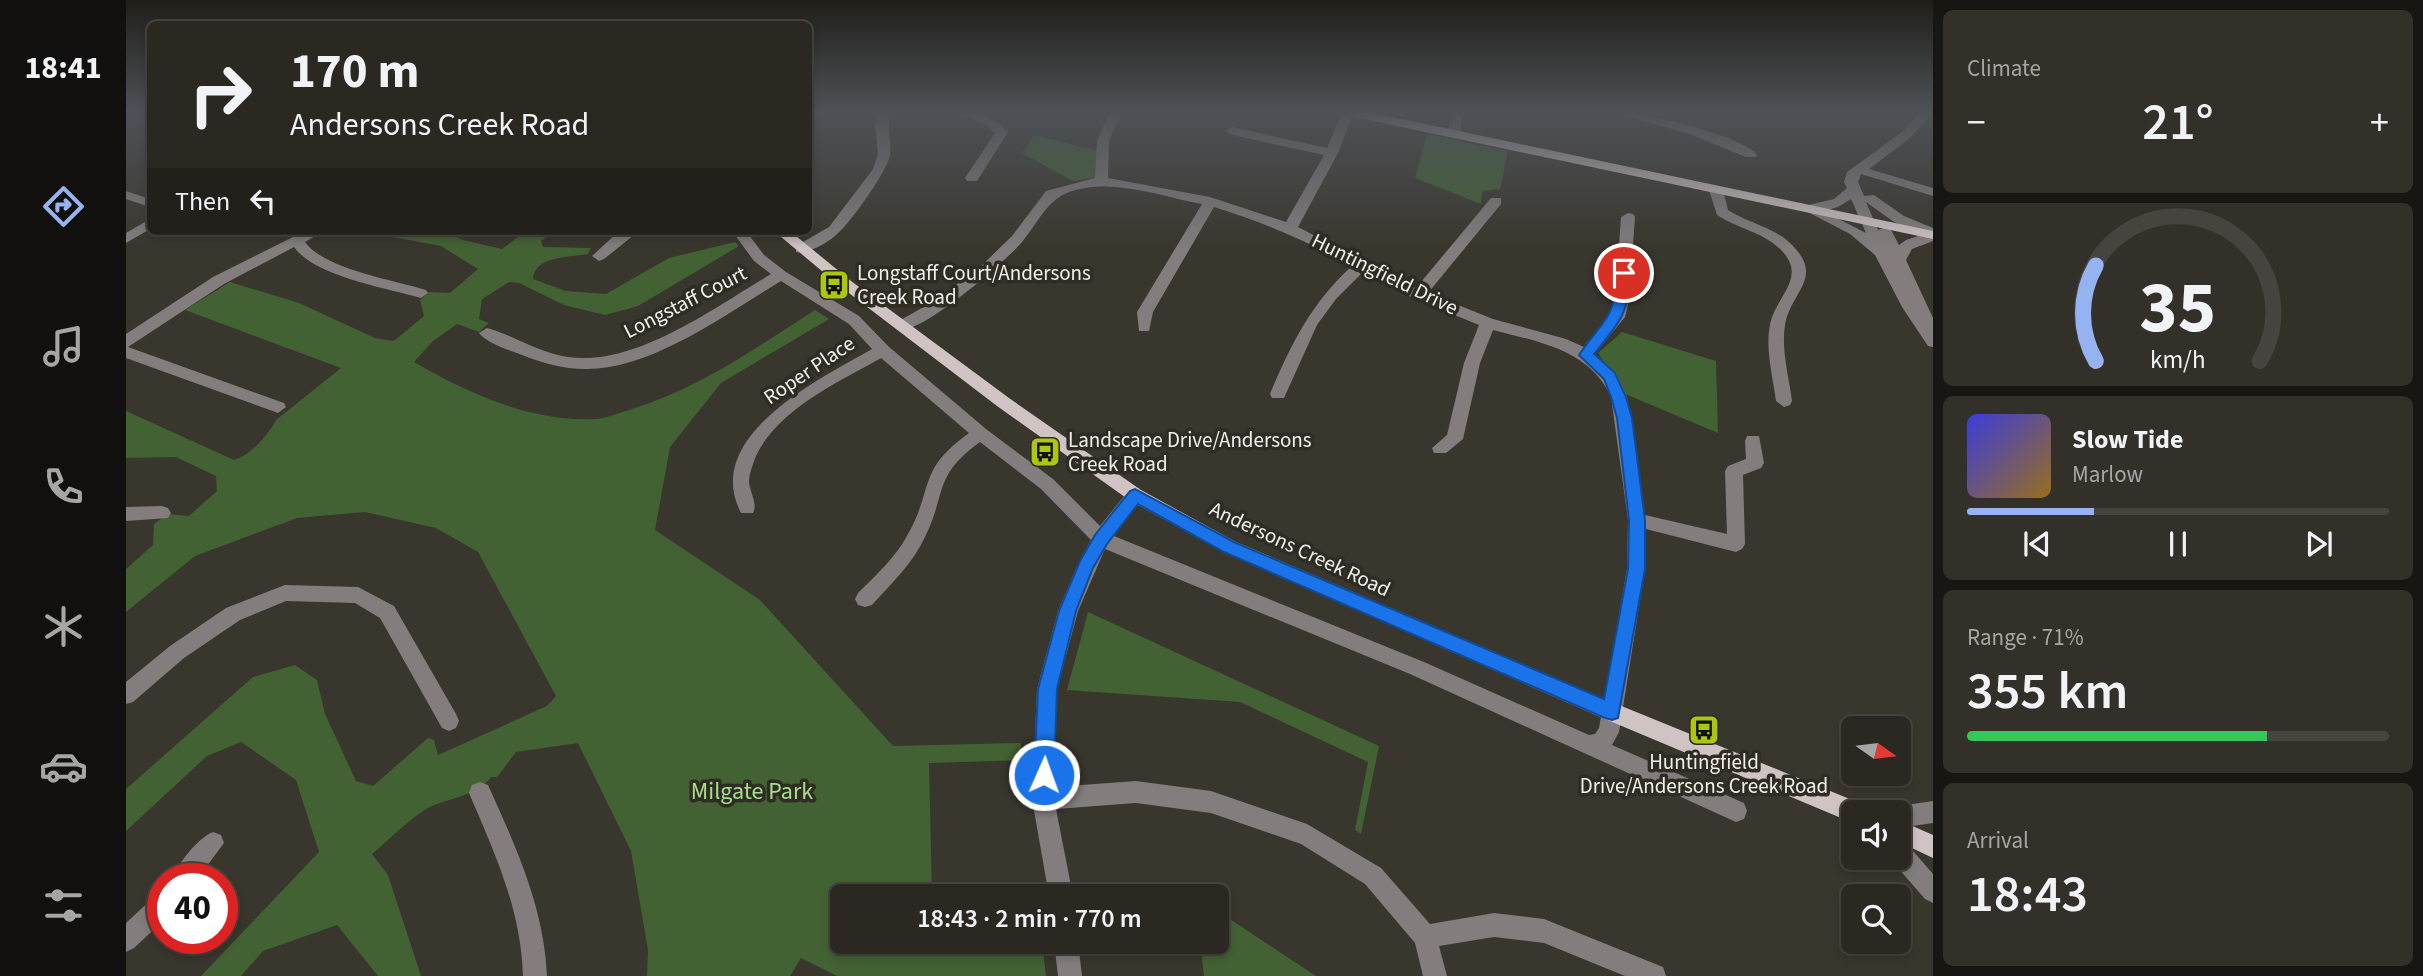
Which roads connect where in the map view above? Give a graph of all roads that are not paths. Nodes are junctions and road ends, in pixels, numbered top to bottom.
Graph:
1 (883, 158) edge
2 (985, 158) edge
3 (1102, 158) edge
4 (1329, 158) edge
5 (1561, 158) edge
6 (1873, 158) edge
7 (1860, 170) junction
8 (972, 178) dead end
9 (1101, 181) junction
10 (1853, 189) junction
11 (1716, 190) junction
12 (1933, 192) edge
13 (126, 195) edge
14 (1869, 198) junction
15 (1210, 201) junction
16 (1496, 201) dead end
17 (147, 202) edge
18 (1809, 209) junction
19 (1628, 218) dead end
20 (1875, 223) junction
21 (147, 225) edge
22 (1290, 228) junction
23 (308, 235) edge
24 (627, 235) edge
25 (742, 235) edge
26 (785, 235) edge
27 (1933, 235) edge
28 (126, 239) edge
29 (296, 240) junction
30 (801, 249) junction
31 (599, 256) dead end
32 (1362, 265) junction
33 (1894, 266) junction
34 (781, 275) junction
35 (421, 293) dead end
36 (1418, 295) junction
37 (1488, 323) junction
38 (902, 326) junction
39 (1144, 327) dead end
40 (486, 333) dead end
41 (1933, 340) edge
42 (126, 342) edge
43 (881, 349) junction
44 (126, 352) edge
45 (1586, 355) junction
46 (1278, 394) dead end
47 (1784, 401) dead end
48 (278, 407) dead end
49 (980, 433) junction
50 (1753, 442) dead end
51 (1440, 448) dead end
52 (1135, 495) junction
53 (747, 508) dead end
54 (162, 513) dead end
55 (126, 514) edge
56 (1637, 520) junction
57 (1101, 540) junction
58 (866, 599) dead end
59 (126, 695) edge
60 (1612, 712) junction
61 (449, 721) dead end
62 (1588, 745) junction
63 (480, 793) dead end
64 (1043, 799) junction
65 (1841, 807) edge
66 (1736, 811) dead end
67 (1933, 812) edge
68 (1911, 815) edge
69 (1911, 837) edge
70 (213, 843) dead end
71 (1933, 847) edge
72 (196, 863) edge
73 (1911, 866) edge
74 (1059, 884) edge
75 (1933, 891) edge
76 (147, 920) edge
77 (1425, 937) junction
78 (126, 940) edge
79 (1067, 954) edge
80 (534, 976) edge
81 (1070, 976) edge
82 (1435, 976) edge
83 (1654, 976) edge

1 - 30 street
2 - 8 street
3 - 9 street
4 - 22 street
5 - 11 main road
6 - 7 street
7 - 10 street
7 - 12 street
7 - 14 street
9 - 15 street, Huntingfield Drive
9 - 38 street, Huntingfield Drive
10 - 18 street
10 - 20 street
11 - 18 main road
11 - 47 street
13 - 17 street
14 - 20 street
14 - 27 street
15 - 22 street, Huntingfield Drive
15 - 39 street
16 - 36 street
18 - 20 main road
18 - 33 street
19 - 45 street
20 - 27 main road
20 - 33 street
21 - 28 street
22 - 32 street, Huntingfield Drive
23 - 29 street
24 - 31 street
25 - 34 street
26 - 30 main road, Andersons Creek Road
27 - 33 street
29 - 35 street
29 - 42 street
30 - 38 main road, Andersons Creek Road
32 - 36 street, Huntingfield Drive
32 - 46 street
33 - 41 street
34 - 40 street, Longstaff Court
34 - 43 street
36 - 37 street, Huntingfield Drive
37 - 45 street, Huntingfield Drive
37 - 51 street
38 - 52 main road, Andersons Creek Road
43 - 49 street
43 - 53 street, Roper Place
44 - 48 street
45 - 56 street, Huntingfield Drive
49 - 57 street
49 - 58 street
50 - 56 street
52 - 57 street
52 - 60 main road, Andersons Creek Road
54 - 55 street
56 - 60 street, Huntingfield Drive
57 - 62 street
57 - 64 street
59 - 61 street
60 - 62 street, Huntingfield Drive
60 - 65 main road, Andersons Creek Road
62 - 66 street
63 - 80 street
64 - 74 street
64 - 77 street
67 - 68 street
69 - 71 main road
70 - 72 street
73 - 75 street
76 - 78 street
77 - 82 street
77 - 83 street
79 - 81 street

